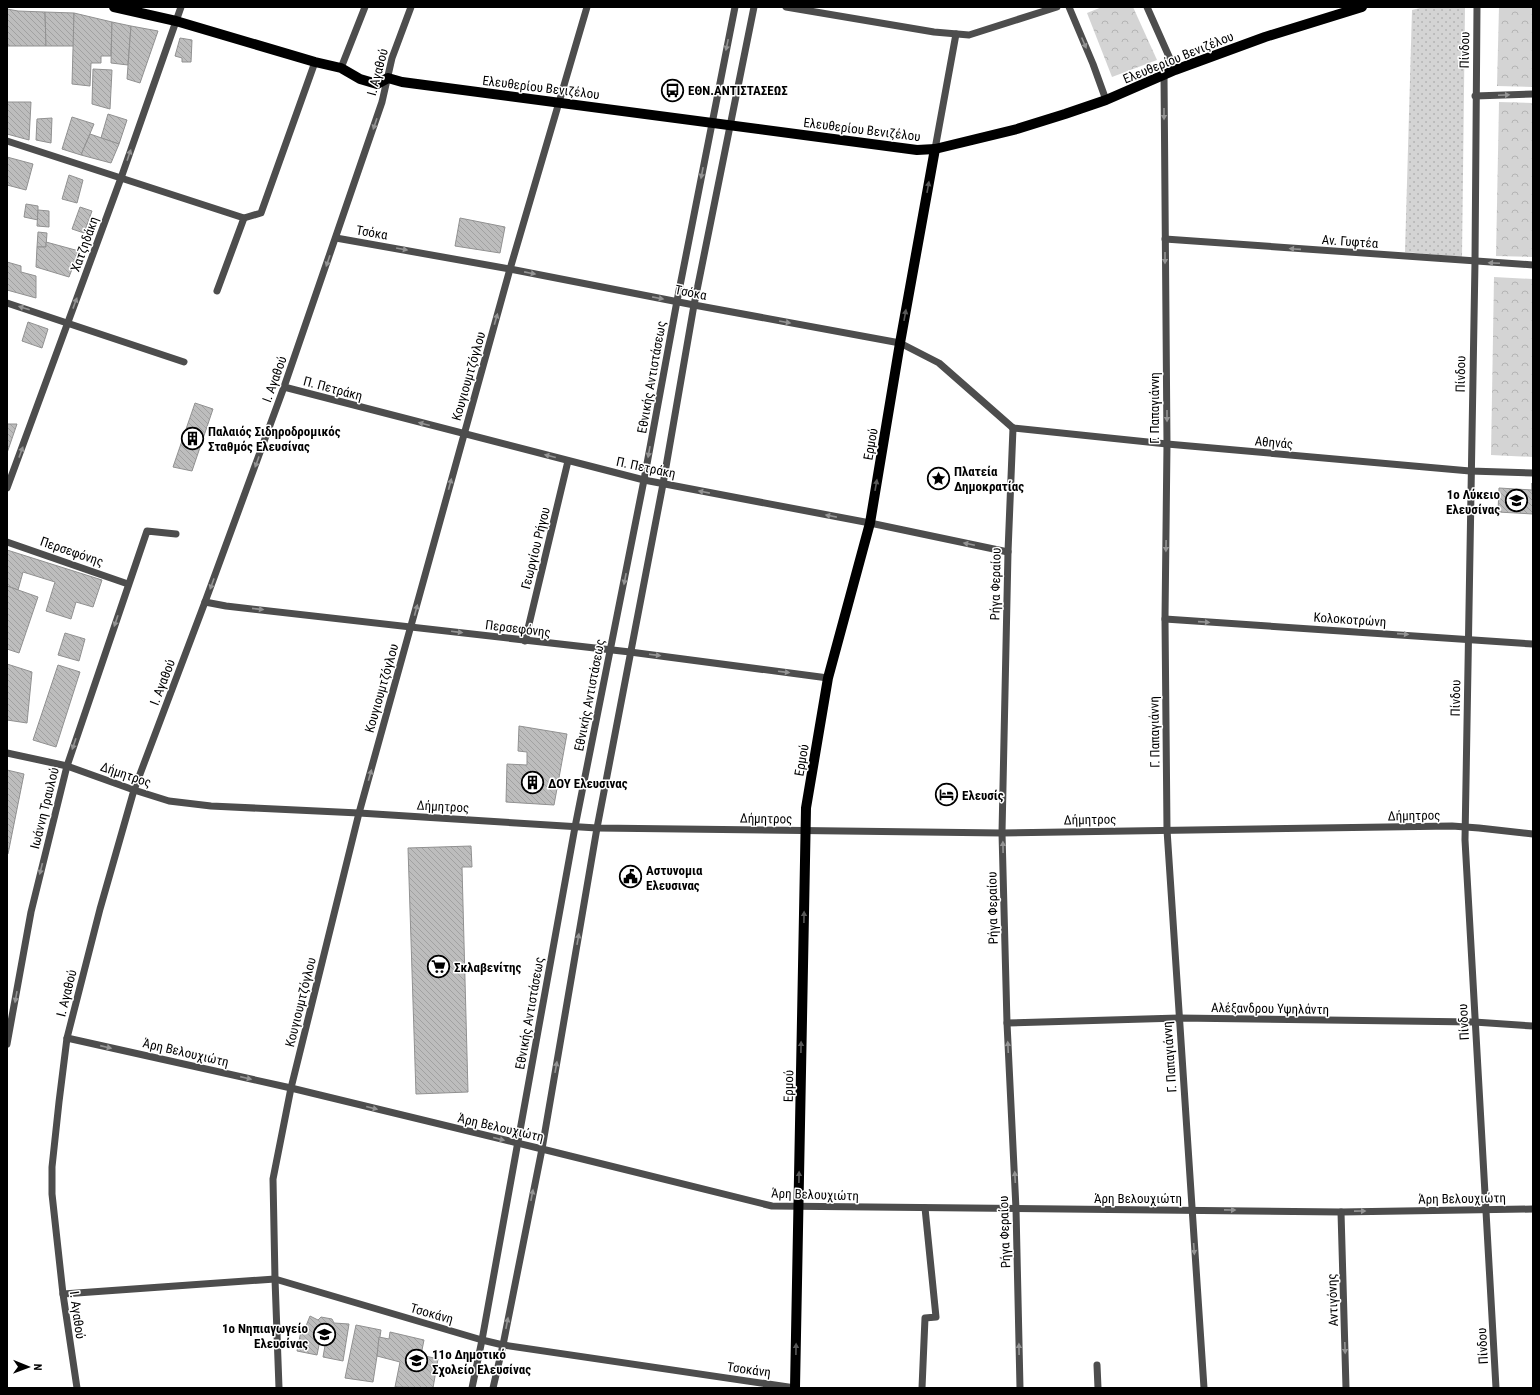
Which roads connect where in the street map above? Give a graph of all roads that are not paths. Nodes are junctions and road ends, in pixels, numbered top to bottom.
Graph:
1 (114, 7) edge
2 (181, 7) edge
3 (365, 7) edge
4 (411, 7) edge
5 (587, 7) edge
6 (735, 7) edge
7 (754, 7) edge
8 (786, 7) edge
9 (1057, 7) edge
10 (1069, 7) edge
11 (1147, 7) edge
12 (1362, 7) edge
13 (1477, 7) edge
14 (1348, 9) edge
15 (176, 21) junction
16 (956, 34) junction
17 (315, 62) junction
18 (341, 68) junction
19 (1175, 70) junction
20 (1164, 75) junction
21 (388, 78) junction
22 (1533, 94) edge
23 (1475, 96) junction
24 (1106, 100) junction
25 (558, 103) junction
26 (711, 123) junction
27 (730, 126) junction
28 (7, 141) edge
29 (935, 149) junction
30 (121, 178) junction
31 (244, 218) junction
32 (336, 238) junction
33 (1165, 239) junction
34 (1475, 262) junction
35 (1533, 265) edge
36 (510, 269) junction
37 (217, 291) dead end
38 (677, 301) junction
39 (7, 303) edge
40 (694, 305) junction
41 (68, 323) junction
42 (900, 343) junction
43 (184, 362) dead end
44 (284, 387) junction
45 (1014, 428) junction
46 (464, 434) junction
47 (1167, 444) junction
48 (568, 461) junction
49 (1470, 471) junction
50 (1533, 473) edge
51 (644, 480) junction
52 (663, 484) junction
53 (7, 488) edge
54 (870, 523) junction
55 (176, 534) dead end
56 (7, 542) edge
57 (1008, 552) junction
58 (128, 584) junction
59 (206, 602) junction
60 (1165, 619) junction
61 (411, 626) junction
62 (1468, 638) junction
63 (525, 641) junction
64 (1533, 644) edge
65 (611, 650) junction
66 (630, 652) junction
67 (828, 678) junction
68 (7, 753) edge
69 (67, 766) junction
70 (134, 790) junction
71 (359, 813) junction
72 (1465, 826) junction
73 (575, 827) junction
74 (597, 828) junction
75 (805, 830) junction
76 (1167, 830) junction
77 (1002, 833) junction
78 (1533, 834) edge
79 (1179, 1018) junction
80 (1474, 1022) junction
81 (1007, 1023) junction
82 (1533, 1026) edge
83 (67, 1038) junction
84 (7, 1044) edge
85 (291, 1088) junction
86 (517, 1144) junction
87 (542, 1149) junction
88 (799, 1207) junction
89 (925, 1208) junction
90 (1486, 1209) junction
91 (1533, 1209) edge
92 (1016, 1210) junction
93 (1191, 1210) junction
94 (1341, 1212) junction
95 (275, 1279) junction
96 (63, 1294) junction
97 (482, 1340) junction
98 (503, 1345) junction
99 (1097, 1365) dead end
100 (77, 1388) edge
101 (279, 1388) edge
102 (472, 1388) edge
103 (493, 1388) edge
104 (795, 1388) edge
105 (922, 1388) edge
106 (1020, 1388) edge
107 (1098, 1388) edge
108 (1204, 1388) edge
109 (1346, 1388) edge
110 (1496, 1388) edge

1 - 15 main road
2 - 15 street, Χατζηδάκη
3 - 18 street
4 - 21 street, Ι. Αγαθού
5 - 25 street, Κουγιουμτζόγλου
6 -> 26 street, Εθνικής Αντιστάσεως
7 - 27 street
8 - 16 street
9 - 16 street
10 -> 24 street
11 - 19 street
12 - 14 main road, Ελευθερίου Βενιζέλου
13 - 23 street, Πίνδου
14 - 19 main road, Ελευθερίου Βενιζέλου
15 - 17 main road
30 -> 15 street, Χατζηδάκη
16 - 29 street
17 - 18 main road
17 - 31 street
18 - 21 main road
19 - 20 main road, Ελευθερίου Βενιζέλου
20 - 24 main road, Ελευθερίου Βενιζέλου
20 -> 33 street, Γ. Παπαγιάννη
21 - 25 main road, Ελευθερίου Βενιζέλου
21 -> 32 street, Ι. Αγαθού
23 -> 22 street
23 - 34 street, Πίνδου
24 - 29 main road, Ελευθερίου Βενιζέλου
25 - 26 main road, Ελευθερίου Βενιζέλου
25 - 36 street, Κουγιουμτζόγλου
26 - 27 main road, Ελευθερίου Βενιζέλου
26 -> 38 street, Εθνικής Αντιστάσεως
27 - 29 main road, Ελευθερίου Βενιζέλου
27 - 40 street
28 - 30 street
42 -> 29 main road, Ερμού
30 - 31 street
41 -> 30 street, Χατζηδάκη
31 - 37 street
32 -> 36 street, Τσόκα
32 -> 44 street, Ι. Αγαθού
34 -> 33 street, Αν. Γυφτέα
33 -> 47 street, Γ. Παπαγιάννη
35 -> 34 street, Αν. Γυφτέα
34 - 49 street, Πίνδου
36 -> 38 street, Τσόκα
46 -> 36 street, Κουγιουμτζόγλου
38 - 40 street, Τσόκα
38 -> 51 street, Εθνικής Αντιστάσεως
41 -> 39 street
40 -> 42 street, Τσόκα
40 - 52 street
41 - 43 street
53 -> 41 street, Χατζηδάκη
42 - 45 street, Τσόκα
54 -> 42 main road, Ερμού
46 -> 44 street, Π. Πετράκη
44 -> 59 street, Ι. Αγαθού
45 - 47 street, Αθηνάς
45 - 57 street, Ρήγα Φεραίου
48 -> 46 street, Π. Πετράκη
61 -> 46 street, Κουγιουμτζόγλου
47 - 49 street, Αθηνάς
47 -> 60 street, Γ. Παπαγιάννη
48 - 51 street, Π. Πετράκη
48 - 63 street, Γεωργίου Ρήγου
49 - 50 street, Αθηνάς
49 - 62 street, Πίνδου
51 - 52 street, Π. Πετράκη
51 -> 65 street, Εθνικής Αντιστάσεως
54 -> 52 street, Π. Πετράκη
52 - 66 street
57 -> 54 street, Π. Πετράκη
54 - 67 main road, Ερμού
55 - 58 street, Ιωάννη Τραυλού
56 - 58 street, Περσεφόνης
57 - 77 street, Ρήγα Φεραίου
58 -> 69 street, Ιωάννη Τραυλού
59 -> 61 street, Περσεφόνης
59 - 70 street, Ι. Αγαθού
60 -> 62 street, Κολοκοτρώνη
60 - 76 street, Γ. Παπαγιάννη
61 -> 63 street, Περσεφόνης
71 -> 61 street, Κουγιουμτζόγλου
62 - 64 street, Κολοκοτρώνη
62 - 72 street, Πίνδου
63 - 65 street, Περσεφόνης
65 - 66 street, Περσεφόνης
65 - 73 street, Εθνικής Αντιστάσεως
66 -> 67 street, Περσεφόνης
66 - 74 street
67 - 75 main road, Ερμού
68 - 69 street, Δήμητρος
69 - 70 street, Δήμητρος
69 -> 84 street, Ιωάννη Τραυλού
70 - 71 street, Δήμητρος
70 - 83 street, Ι. Αγαθού
71 - 73 street, Δήμητρος
71 - 85 street, Κουγιουμτζόγλου
72 - 76 street, Δήμητρος
72 - 78 street, Δήμητρος
72 - 80 street, Πίνδου
73 - 74 street, Δήμητρος
73 - 86 street, Εθνικής Αντιστάσεως
74 - 75 street, Δήμητρος
87 -> 74 street
75 - 77 street, Δήμητρος
88 -> 75 main road, Ερμού
76 - 77 street, Δήμητρος
76 - 79 street, Γ. Παπαγιάννη
81 -> 77 street, Ρήγα Φεραίου
79 - 80 street, Αλέξανδρου Υψηλάντη
79 - 81 street, Αλέξανδρου Υψηλάντη
79 - 93 street, Γ. Παπαγιάννη
80 - 82 street, Αλέξανδρου Υψηλάντη
80 - 90 street, Πίνδου
92 -> 81 street, Ρήγα Φεραίου
83 -> 85 street, Άρη Βελουχιώτη
83 - 96 street, Ι. Αγαθού
85 -> 86 street, Άρη Βελουχιώτη
85 - 95 street, Κουγιουμτζόγλου
86 - 87 street, Άρη Βελουχιώτη
86 - 97 street, Εθνικής Αντιστάσεως
87 - 88 street, Άρη Βελουχιώτη
98 -> 87 street
88 - 89 street, Άρη Βελουχιώτη
104 -> 88 main road, Ερμού
89 - 92 street, Άρη Βελουχιώτη
89 - 105 street
90 - 91 street, Άρη Βελουχιώτη
94 -> 90 street, Άρη Βελουχιώτη
90 - 110 street, Πίνδου
92 - 93 street, Άρη Βελουχιώτη
106 -> 92 street, Ρήγα Φεραίου
93 -> 94 street, Άρη Βελουχιώτη
93 -> 108 street, Γ. Παπαγιάννη
94 -> 109 street, Αντιγόνης
95 - 96 street, Τσοκάνη
95 - 97 street, Τσοκάνη
95 - 101 street, Κουγιουμτζόγλου
96 - 100 street, Ι. Αγαθού
97 - 98 street, Τσοκάνη
97 - 102 street, Εθνικής Αντιστάσεως
98 - 103 street
98 - 104 street, Τσοκάνη
99 - 107 street

